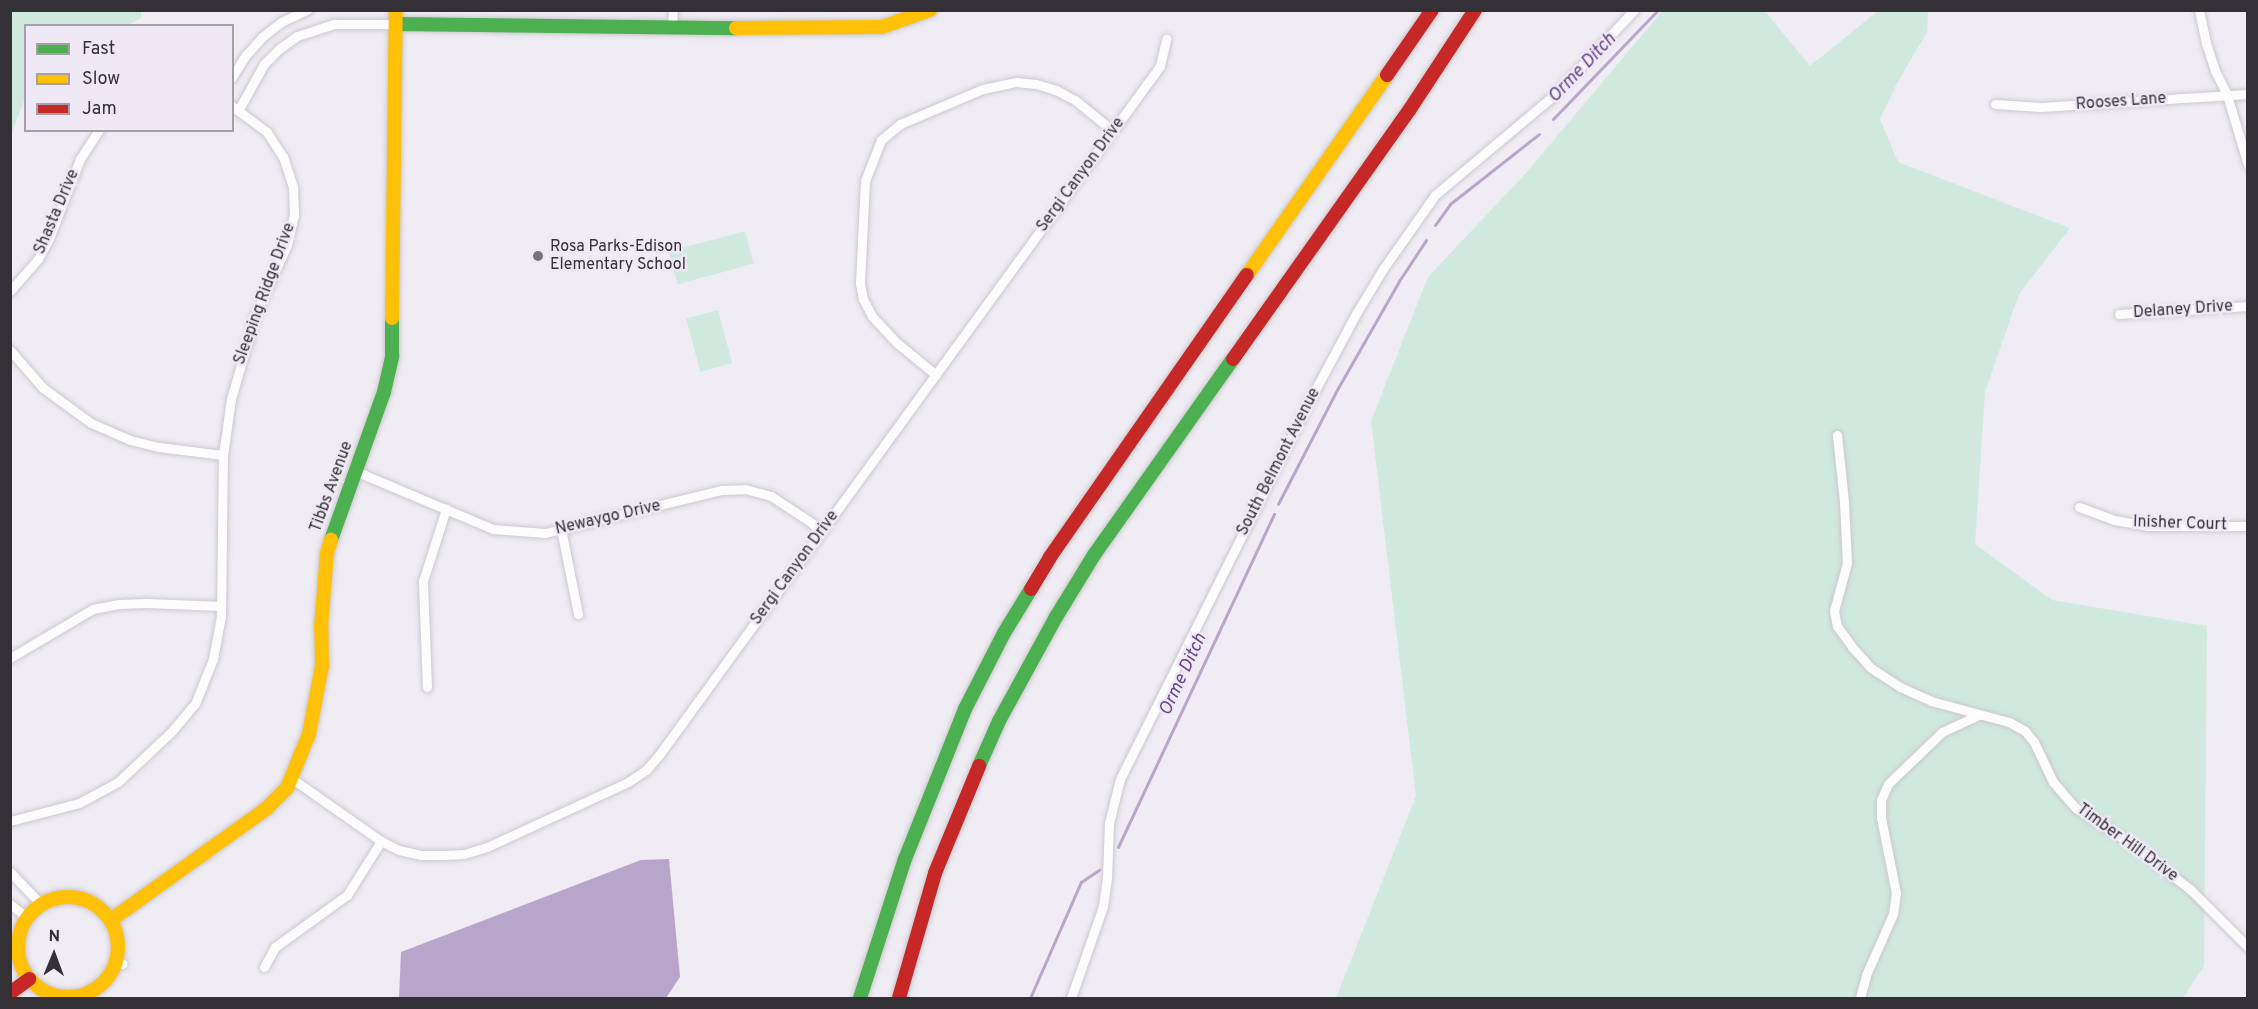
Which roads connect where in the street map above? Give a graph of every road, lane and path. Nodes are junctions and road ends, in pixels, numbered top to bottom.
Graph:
1 (307, 10) edge
2 (674, 10) edge
3 (930, 10) edge
4 (1432, 10) edge
5 (1475, 10) edge
6 (1634, 10) edge
7 (2199, 10) edge
8 (396, 17) edge
9 (672, 27) junction
10 (1166, 39) dead end
11 (234, 74) edge
12 (2247, 94) edge
13 (2227, 95) junction
14 (1995, 104) dead end
15 (236, 108) edge
16 (1113, 131) junction
17 (98, 132) edge
18 (2247, 165) edge
19 (10, 291) edge
20 (2247, 306) edge
21 (2119, 314) dead end
22 (10, 350) edge
23 (936, 375) junction
24 (1837, 435) dead end
25 (224, 455) junction
26 (355, 471) junction
27 (2079, 507) dead end
28 (446, 509) junction
29 (2247, 526) edge
30 (561, 529) junction
31 (820, 533) junction
32 (221, 606) junction
33 (578, 614) dead end
34 (10, 658) edge
35 (427, 687) dead end
36 (1978, 715) junction
37 (291, 778) junction
38 (10, 821) edge
39 (381, 841) junction
40 (10, 872) edge
41 (10, 904) edge
42 (41, 904) junction
43 (27, 918) junction
44 (111, 920) junction
45 (2247, 947) edge
46 (264, 967) dead end
47 (29, 979) junction
48 (10, 993) edge
49 (860, 999) edge
50 (899, 999) edge
51 (1071, 999) edge
52 (1860, 999) edge

1 - 11 street
2 - 9 street
3 - 9 main road
4 - 49 main road
5 - 50 main road
6 - 51 street, South Belmont Avenue
7 - 13 street
8 - 9 main road
8 - 15 street
8 - 26 main road, Tibbs Avenue
10 - 16 street, Sergi Canyon Drive
12 - 13 street, Rooses Lane
13 - 14 street, Rooses Lane
13 - 18 street
15 - 25 street, Sleeping Ridge Drive
16 - 23 street, Sergi Canyon Drive
16 - 23 street
17 - 19 street, Shasta Drive
20 - 21 street, Delaney Drive
22 - 25 street
23 - 31 street, Sergi Canyon Drive
24 - 36 street, Timber Hill Drive
25 - 32 street, Sleeping Ridge Drive
26 - 28 street, Newaygo Drive
26 - 37 main road, Tibbs Avenue
27 - 29 street, Inisher Court
28 - 30 street, Newaygo Drive
28 - 35 street
30 - 31 street, Newaygo Drive
30 - 33 street
31 - 39 street, Sergi Canyon Drive
32 - 34 street
32 - 38 street, Sleeping Ridge Drive
36 - 45 street, Timber Hill Drive
36 - 52 street
37 - 39 street, Sergi Canyon Drive
37 - 44 main road, Tibbs Avenue
39 - 46 street
40 - 42 street
41 - 43 street
42 - 43 main road
42 - 44 main road
43 - 47 main road
44 - 47 main road
47 - 48 main road

